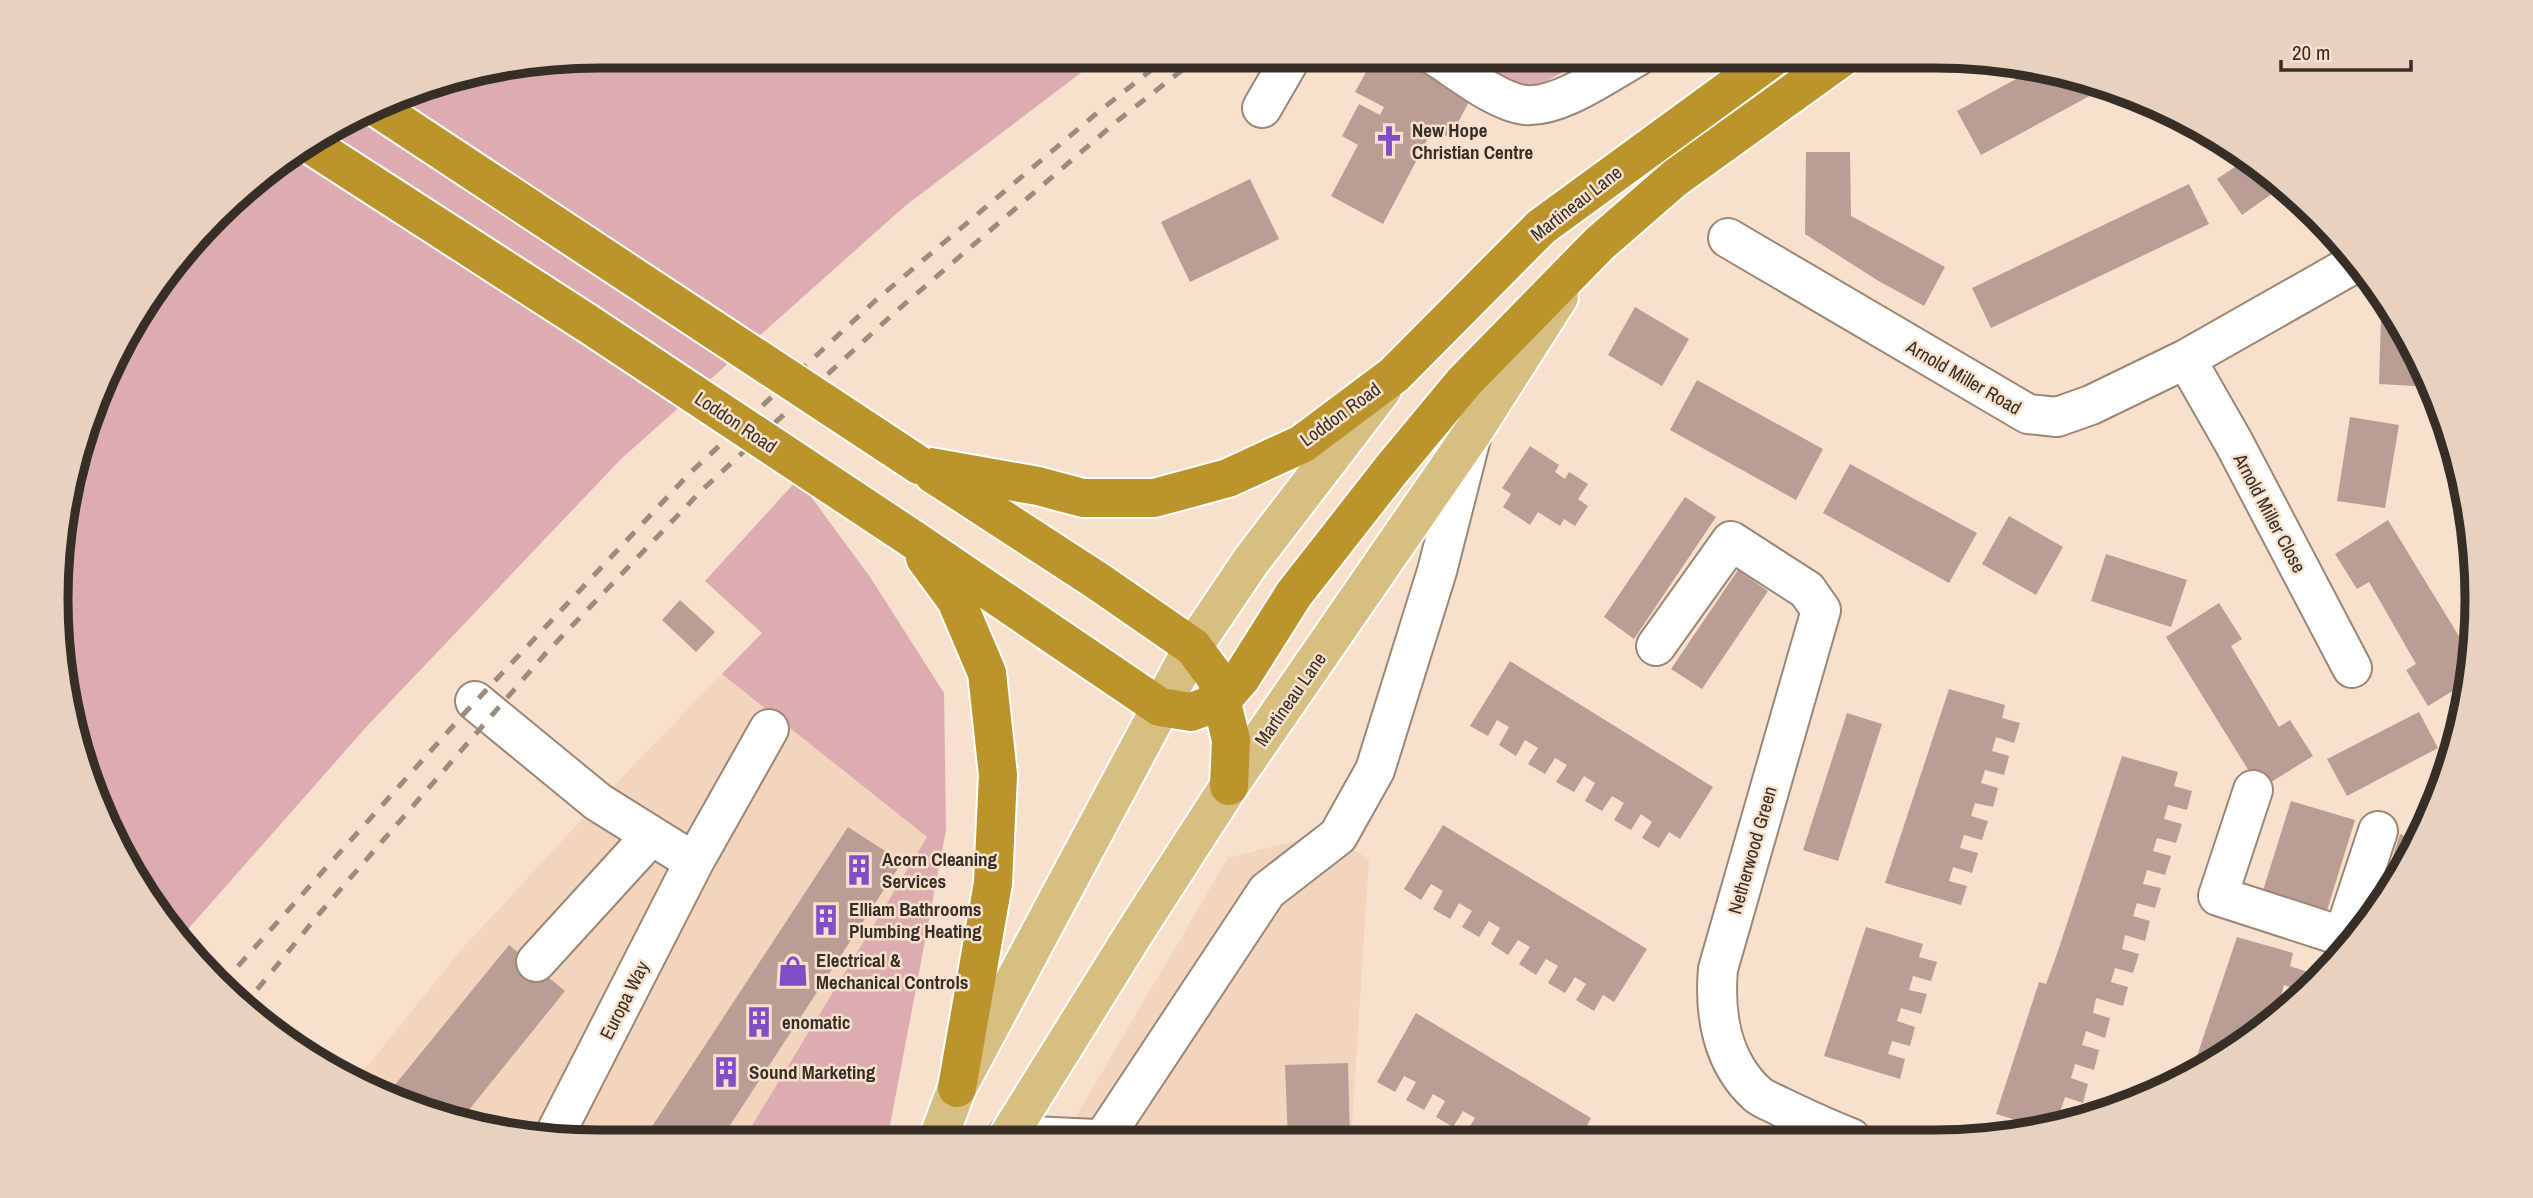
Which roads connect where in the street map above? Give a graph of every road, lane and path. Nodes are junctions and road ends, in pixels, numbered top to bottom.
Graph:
1 (1285, 68) edge
2 (1454, 68) edge
3 (1616, 68) edge
4 (1753, 68) edge
5 (1828, 68) edge
6 (1262, 108) dead end
7 (386, 113) edge
8 (318, 149) edge
9 (1728, 239) dead end
10 (1582, 262) junction
11 (2348, 267) edge
12 (2186, 359) junction
13 (1394, 375) junction
14 (1473, 432) junction
15 (919, 465) junction
16 (911, 538) junction
17 (1656, 646) dead end
18 (1192, 647) junction
19 (2352, 668) dead end
20 (475, 701) dead end
21 (1222, 701) junction
22 (1160, 707) junction
23 (769, 729) dead end
24 (1229, 786) junction
25 (2253, 790) dead end
26 (2378, 831) dead end
27 (650, 836) junction
28 (694, 862) junction
29 (2353, 925) edge
30 (2343, 936) edge
31 (536, 962) dead end
32 (957, 1088) junction
33 (559, 1128) edge
34 (941, 1130) edge
35 (1012, 1130) edge
36 (1109, 1130) edge
37 (1831, 1130) edge

1 - 6 street
2 - 3 street
4 - 13 highway, Martineau Lane
5 - 10 highway, Martineau Lane
7 - 15 highway, Loddon Road, bridge
8 - 16 highway, Loddon Road, bridge
9 - 12 street, Arnold Miller Road
10 - 14 main road, Martineau Lane
10 - 21 highway, Martineau Lane
11 - 12 street, Arnold Miller Road
12 - 19 street, Arnold Miller Close
13 - 15 highway, Loddon Road
13 - 18 main road, Martineau Lane
14 - 24 main road, Martineau Lane
14 - 36 street
15 - 18 highway, Loddon Road
16 - 22 highway, Loddon Road
16 - 32 highway
17 - 37 street, Netherwood Green
18 - 21 highway, Loddon Road
18 - 22 main road, Martineau Lane
20 - 27 street
21 - 22 highway
21 - 24 highway, Loddon Road
22 - 32 main road, Martineau Lane
23 - 28 street, Europa Way
24 - 35 main road, Martineau Lane
25 - 30 street
26 - 29 street
27 - 28 street
27 - 31 street
28 - 33 street, Europa Way
32 - 34 main road, Martineau Lane

